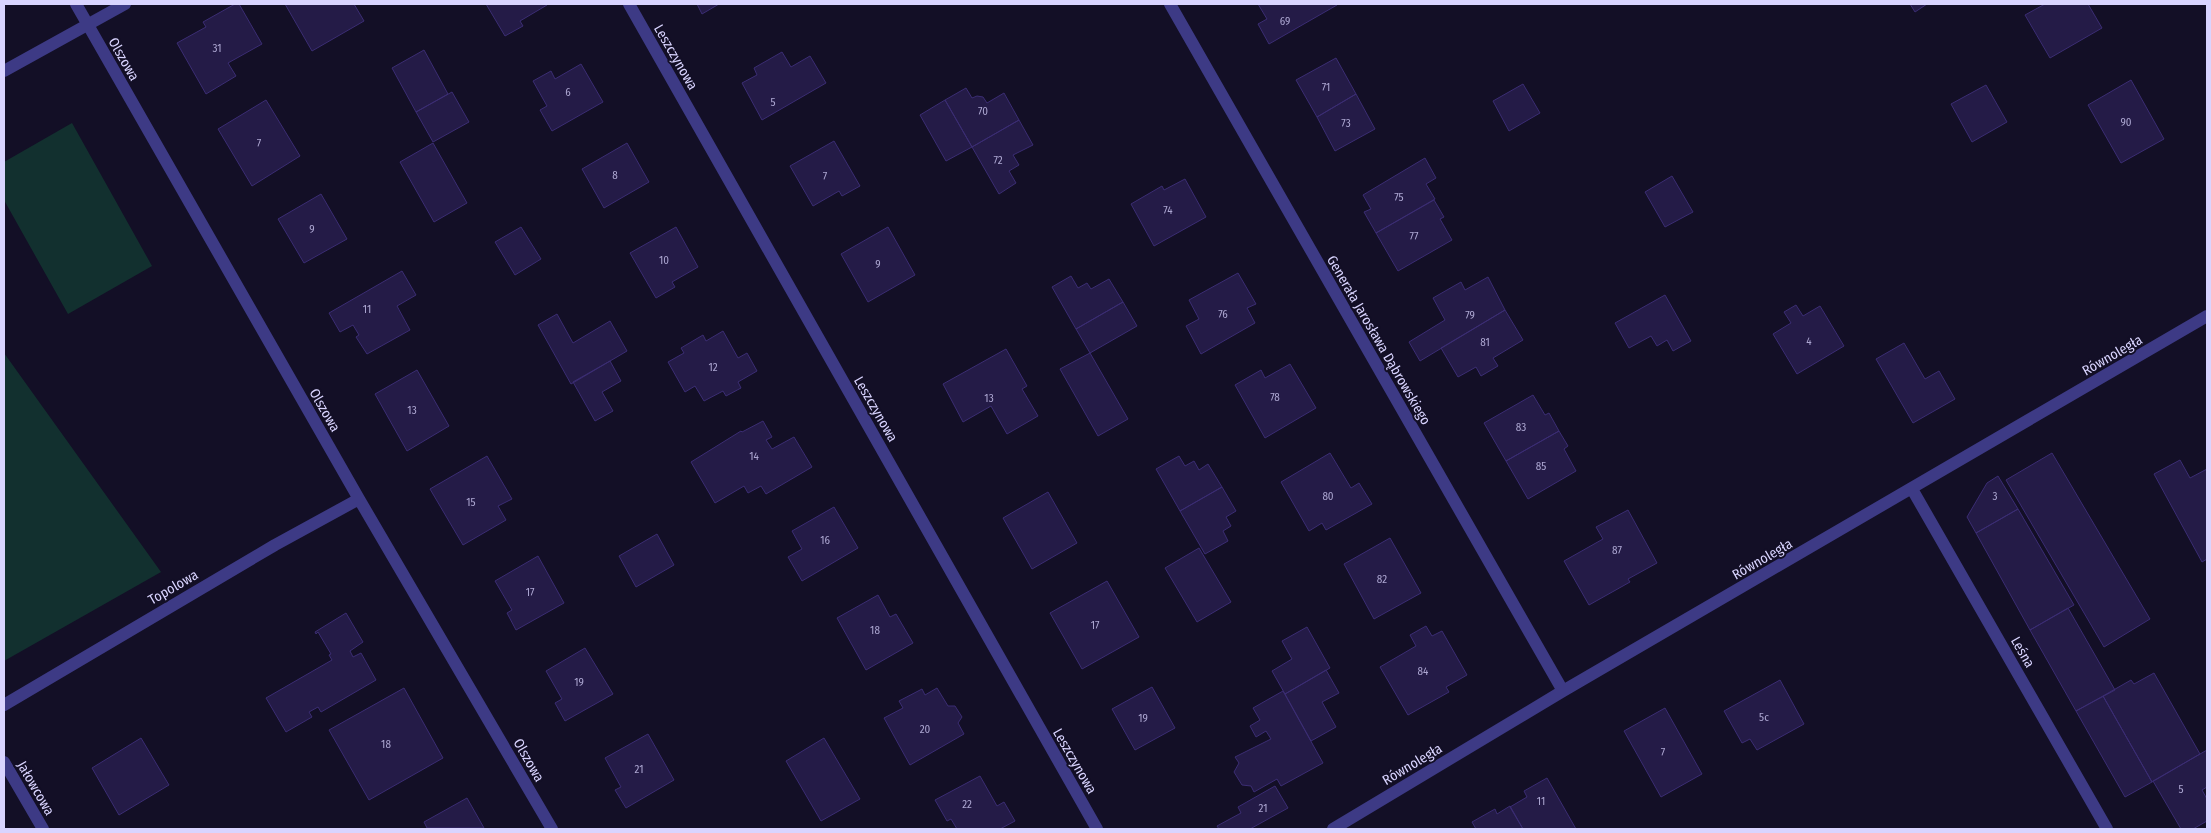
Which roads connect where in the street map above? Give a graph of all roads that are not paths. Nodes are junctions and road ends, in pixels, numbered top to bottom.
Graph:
1 (76, 4) edge
2 (125, 4) edge
3 (629, 4) edge
4 (1170, 4) edge
5 (88, 26) junction
6 (4, 72) edge
7 (2207, 316) edge
8 (1912, 489) junction
9 (359, 499) junction
10 (1563, 691) junction
11 (4, 705) edge
12 (4, 762) edge
13 (43, 829) edge
14 (552, 829) edge
15 (1097, 829) edge
16 (1332, 829) edge
17 (2107, 829) edge

1 - 5 street, Olszowa
2 - 5 street
3 - 15 street, Leszczynowa
4 - 10 street, Generała Jarosława Dąbrowskiego
5 - 6 street
5 - 9 street, Olszowa
7 - 8 street, Równoległa
8 - 10 street, Równoległa
8 - 17 street, Leśna
9 - 11 street, Topolowa
9 - 14 street, Olszowa
10 - 16 street, Równoległa
12 - 13 street, Jałowcowa

